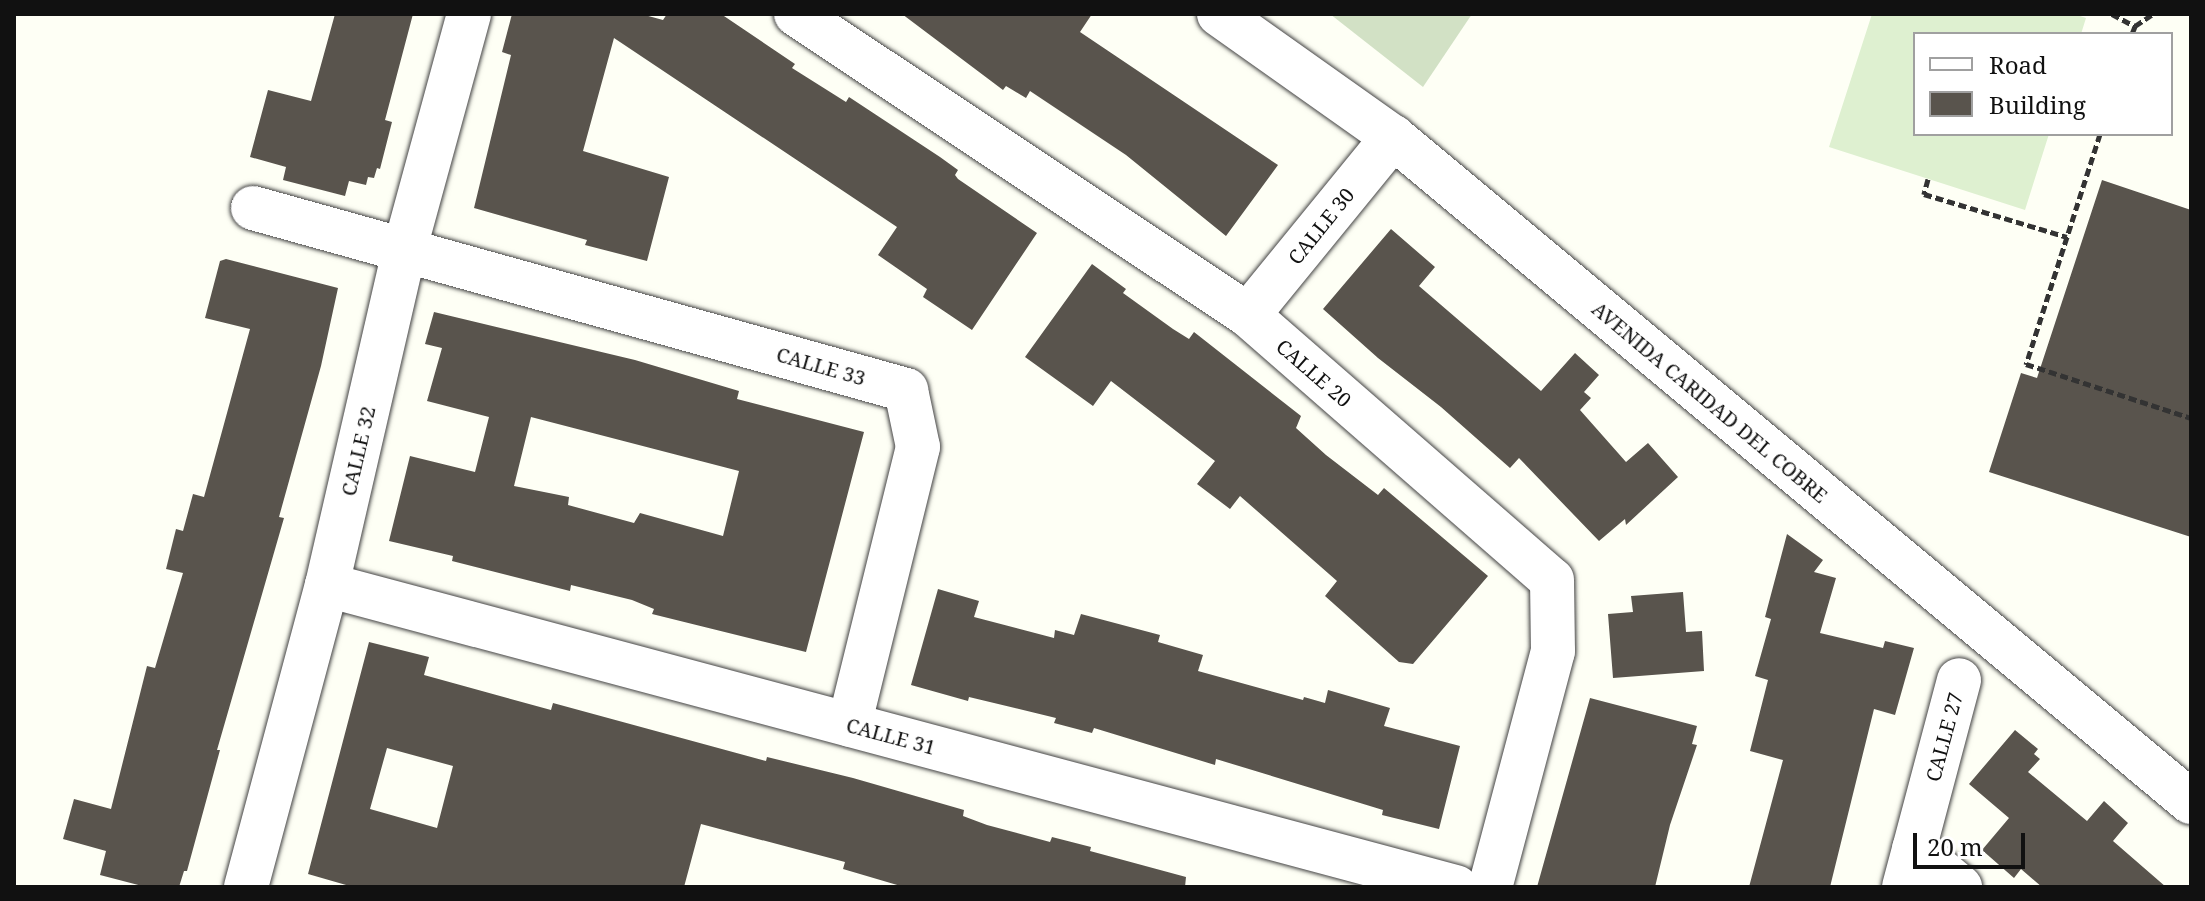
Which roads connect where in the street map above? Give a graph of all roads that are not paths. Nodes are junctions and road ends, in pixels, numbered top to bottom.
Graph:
1 (469, 14) edge
2 (796, 14) edge
3 (1219, 14) edge
4 (1393, 137) junction
5 (253, 208) dead end
6 (405, 248) junction
7 (1248, 315) junction
8 (327, 585) junction
9 (1959, 680) dead end
10 (849, 725) junction
11 (2191, 802) edge
12 (1909, 868) edge
13 (246, 887) edge
14 (1456, 887) edge
15 (1490, 887) edge
16 (1960, 887) edge

1 - 6 street, CALLE 32
2 - 7 street, CALLE 20
3 - 4 street, AVENIDA CARIDAD DEL COBRE
4 - 7 street, CALLE 30
4 - 11 street, AVENIDA CARIDAD DEL COBRE
5 - 6 street
6 - 8 street, CALLE 32
6 - 10 street, CALLE 33
7 - 15 street, CALLE 20
8 - 10 street, CALLE 31
8 - 13 street, CALLE 32
9 - 12 street, CALLE 27
10 - 14 street, CALLE 31
12 - 16 street

